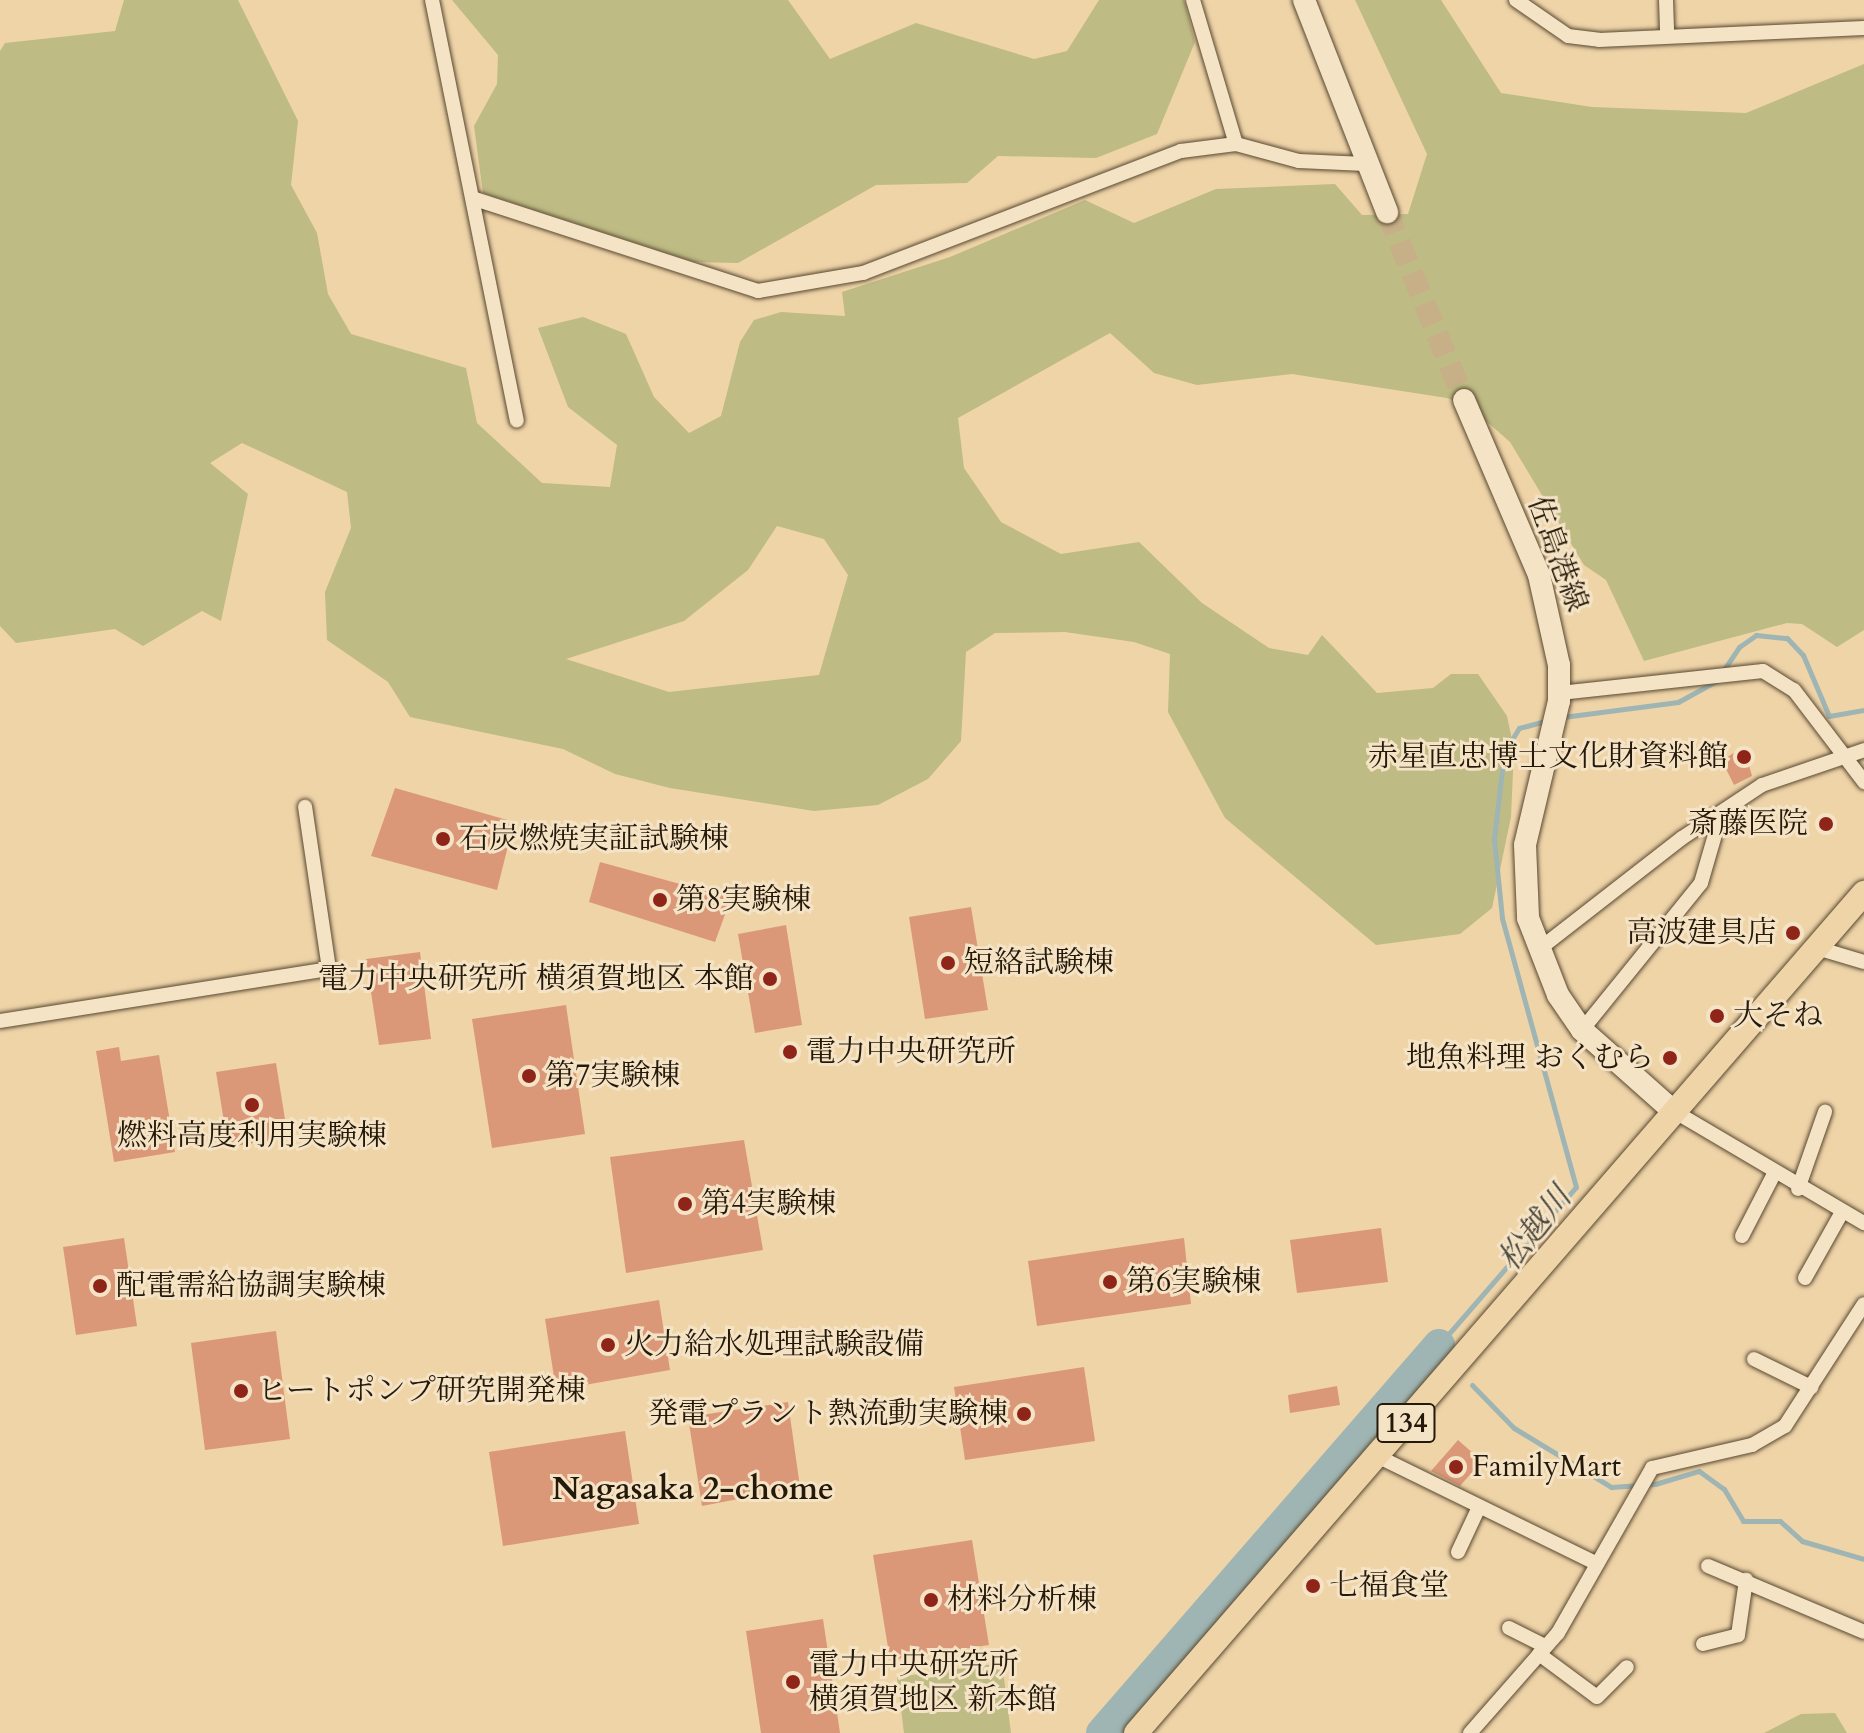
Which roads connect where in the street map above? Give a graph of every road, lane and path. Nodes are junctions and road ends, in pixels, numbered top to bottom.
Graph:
1 (432, 0) edge
2 (1193, 0) edge
3 (1304, 0) edge
4 (1516, 0) edge
5 (1666, 0) edge
6 (1864, 28) edge
7 (1667, 36) junction
8 (1236, 144) junction
9 (1366, 164) junction
10 (475, 199) junction
11 (1387, 212) tunnel mouth
12 (1464, 400) tunnel mouth
13 (517, 420) dead end
14 (1559, 697) junction
15 (1864, 750) edge
16 (1845, 757) junction
17 (1864, 782) edge
18 (305, 807) dead end
19 (1721, 814) junction
20 (1864, 893) edge
21 (1817, 948) junction
22 (1538, 950) junction
23 (1864, 962) edge
24 (0, 1021) edge
25 (1582, 1030) junction
26 (1672, 1110) junction
27 (1825, 1112) dead end
28 (1774, 1174) junction
29 (1798, 1189) junction
30 (1842, 1212) junction
31 (1864, 1223) edge
32 (1742, 1236) dead end
33 (1805, 1278) dead end
34 (1864, 1304) edge
35 (1754, 1359) dead end
36 (1811, 1387) junction
37 (1377, 1456) junction
38 (1479, 1507) junction
39 (1458, 1552) dead end
40 (1597, 1564) junction
41 (1708, 1566) dead end
42 (1746, 1580) junction
43 (1509, 1628) dead end
44 (1864, 1632) edge
45 (1703, 1644) dead end
46 (1542, 1650) junction
47 (1627, 1667) dead end
48 (1136, 1733) edge
49 (1470, 1733) edge

1 - 10 street
2 - 8 street
3 - 9 main road
4 - 7 street
5 - 7 street
6 - 7 street
8 - 9 street
8 - 10 street
9 - 11 main road
10 - 13 street
12 - 14 main road, 佐島港線
14 - 16 street
14 - 22 main road, 佐島港線
15 - 16 street
16 - 17 street
16 - 19 street
18 - 24 street
19 - 22 street
19 - 25 street
20 - 21 highway, 134
21 - 23 street
21 - 26 highway, 134
22 - 25 main road, 佐島港線
25 - 26 main road, 佐島港線
26 - 28 street
26 - 37 highway, 134
27 - 29 street
28 - 29 street
28 - 32 street
29 - 30 street
30 - 31 street
30 - 33 street
34 - 36 street
35 - 36 street
36 - 40 street
37 - 38 street
37 - 48 highway, 134
38 - 39 street
38 - 40 street
40 - 46 street
41 - 42 street
42 - 44 street
42 - 45 street
43 - 46 street
46 - 47 street
46 - 49 street

